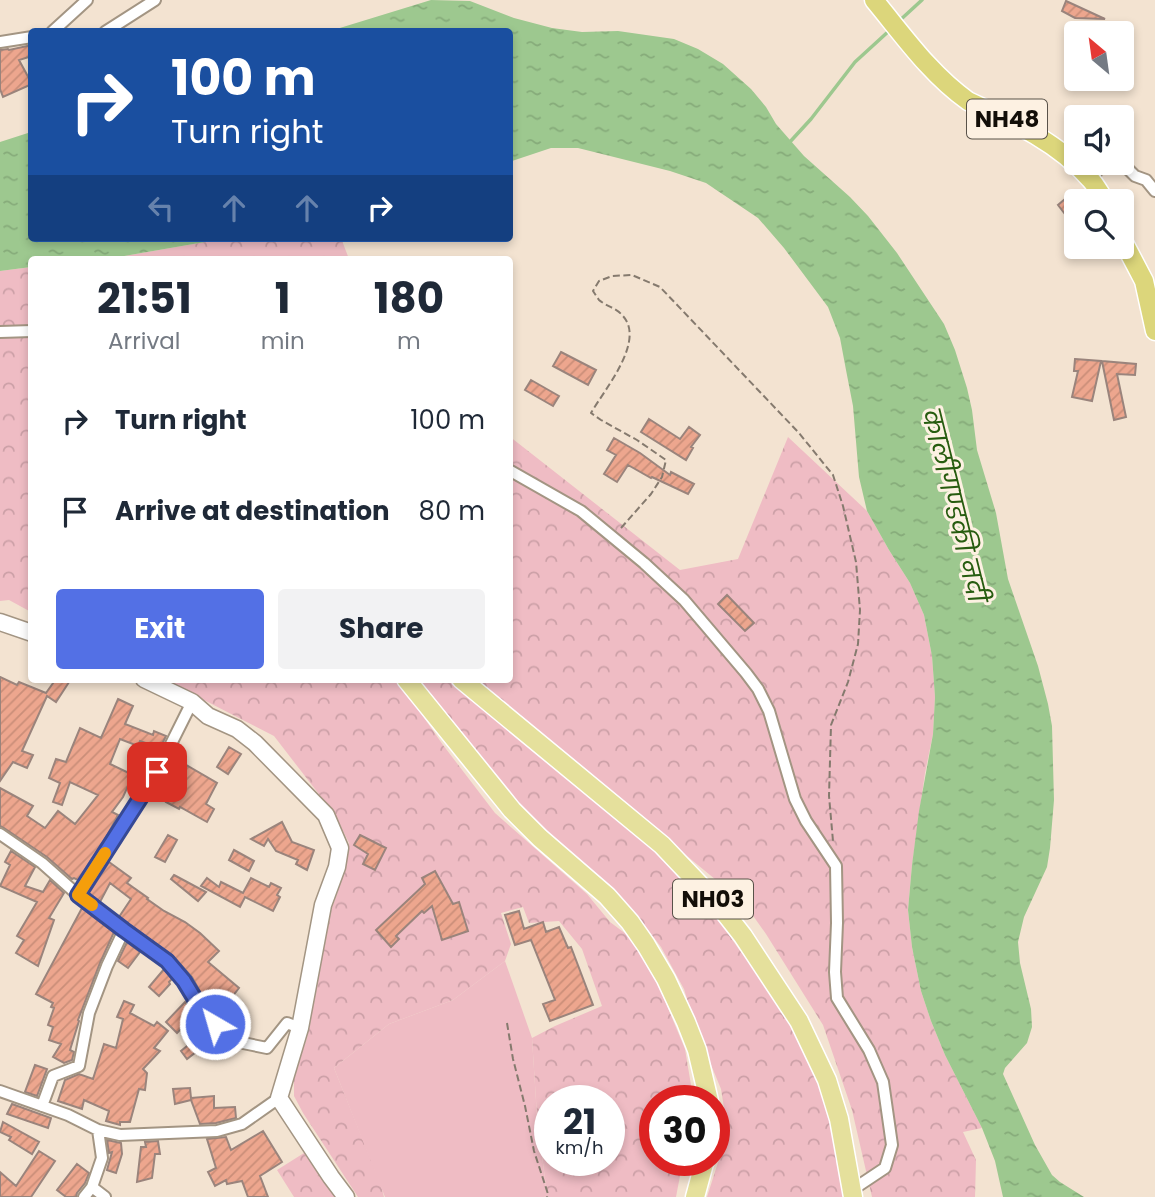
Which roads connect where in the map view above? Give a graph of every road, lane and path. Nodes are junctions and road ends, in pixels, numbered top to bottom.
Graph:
1 (88, 0) edge
2 (155, 0) edge
3 (874, 0) edge
4 (56, 28) edge
5 (111, 28) edge
6 (28, 38) edge
7 (0, 41) edge
8 (1093, 181) junction
9 (1098, 189) edge
10 (1155, 191) edge
11 (1132, 259) edge
12 (28, 331) edge
13 (1155, 331) edge
14 (0, 332) edge
15 (513, 472) edge
16 (611, 536) junction
17 (0, 622) edge
18 (28, 632) edge
19 (152, 683) edge
20 (410, 683) edge
21 (466, 683) edge
22 (192, 702) junction
23 (0, 834) edge
24 (834, 843) dead end
25 (78, 895) junction
26 (124, 930) junction
27 (507, 1023) dead end
28 (300, 1028) junction
29 (705, 1085) edge
30 (0, 1091) edge
31 (279, 1098) junction
32 (43, 1106) junction
33 (98, 1129) junction
34 (701, 1176) edge
35 (92, 1187) junction
36 (853, 1193) edge
37 (84, 1197) edge
38 (105, 1197) edge
39 (346, 1197) edge
40 (547, 1197) edge
41 (695, 1197) edge

1 - 4 street
2 - 5 street
3 - 8 highway, NH48
6 - 7 street
8 - 9 highway, NH48
8 - 10 street
11 - 13 highway
12 - 14 street
15 - 16 street
16 - 24 path
16 - 36 street
17 - 18 main road
19 - 22 main road
20 - 29 main road
21 - 36 main road, NH03
22 - 25 street
22 - 28 main road
23 - 25 street
25 - 26 street
26 - 28 street
26 - 32 street
27 - 40 path
28 - 31 main road
30 - 32 street
31 - 33 street
31 - 39 main road
32 - 33 street
33 - 35 street
34 - 41 main road
35 - 37 street
35 - 38 street

